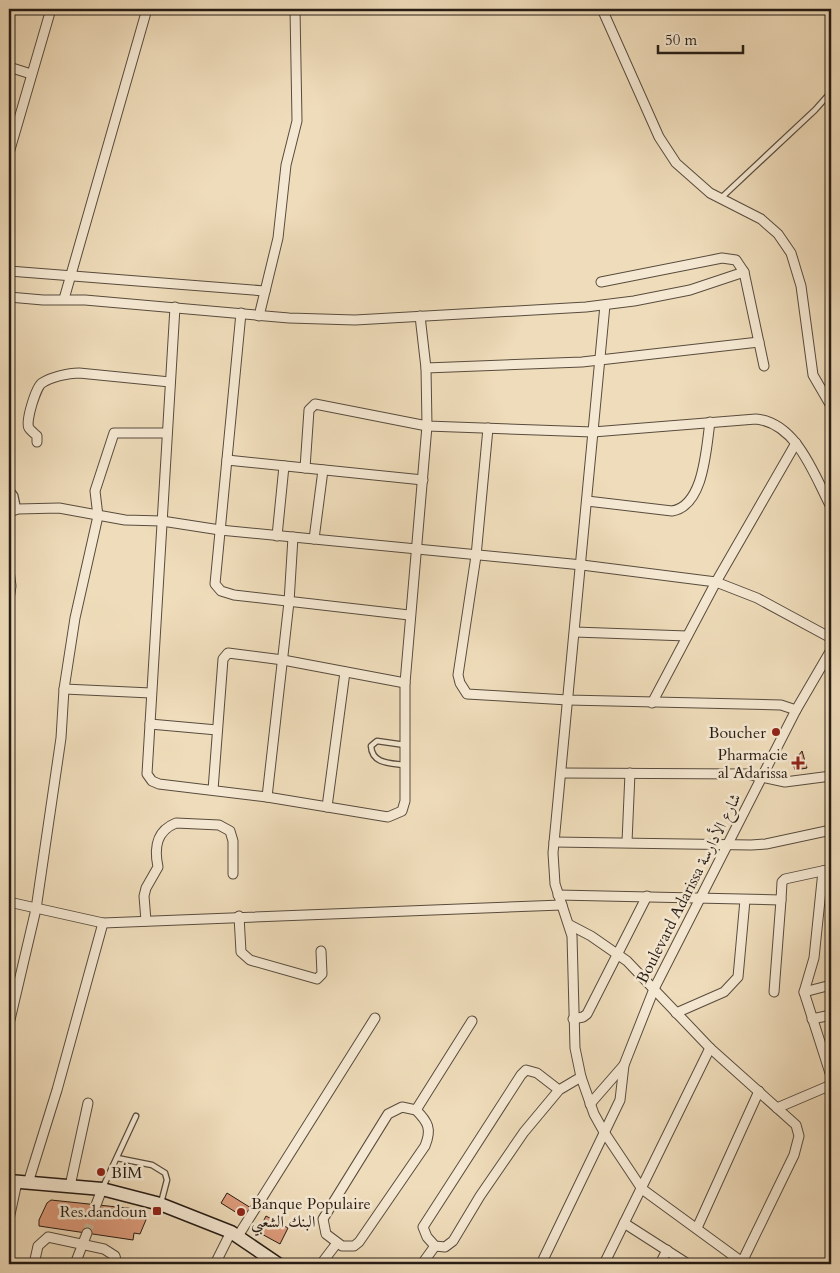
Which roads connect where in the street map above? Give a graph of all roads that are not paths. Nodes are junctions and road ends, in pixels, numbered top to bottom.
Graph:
1 (51, 9) edge
2 (147, 9) edge
3 (295, 9) edge
4 (602, 9) edge
5 (9, 67) edge
6 (31, 74) junction
7 (831, 92) edge
8 (9, 153) edge
9 (720, 199) junction
10 (9, 272) edge
11 (744, 272) junction
12 (70, 277) junction
13 (601, 282) dead end
14 (265, 291) junction
15 (9, 297) edge
16 (64, 299) junction
17 (605, 304) junction
18 (175, 307) junction
19 (240, 313) junction
20 (259, 316) junction
21 (420, 316) junction
22 (759, 342) junction
23 (600, 358) junction
24 (764, 366) dead end
25 (426, 368) junction
26 (170, 382) junction
27 (831, 406) edge
28 (710, 422) junction
29 (427, 426) junction
30 (488, 428) junction
31 (593, 432) junction
32 (167, 433) junction
33 (37, 442) dead end
34 (796, 443) junction
35 (227, 460) junction
36 (284, 466) junction
37 (305, 468) junction
38 (323, 470) junction
39 (423, 480) junction
40 (9, 487) edge
41 (588, 501) junction
42 (831, 507) edge
43 (13, 511) edge
44 (98, 516) junction
45 (162, 520) junction
46 (220, 530) junction
47 (277, 536) junction
48 (293, 537) junction
49 (314, 539) junction
50 (416, 549) junction
51 (476, 556) junction
52 (582, 565) junction
53 (9, 570) edge
54 (716, 582) junction
55 (9, 600) edge
56 (289, 602) junction
57 (409, 615) junction
58 (575, 632) junction
59 (687, 636) junction
60 (831, 638) edge
61 (831, 650) edge
62 (283, 660) junction
63 (344, 672) junction
64 (405, 683) junction
65 (64, 689) junction
66 (151, 693) junction
67 (568, 700) junction
68 (652, 703) junction
69 (796, 710) junction
70 (150, 724) junction
71 (218, 730) junction
72 (404, 745) junction
73 (404, 765) junction
74 (561, 772) junction
75 (630, 773) junction
76 (831, 776) edge
77 (761, 778) junction
78 (213, 790) junction
79 (267, 797) junction
80 (327, 807) junction
81 (831, 830) edge
82 (554, 842) junction
83 (627, 842) junction
84 (726, 844) junction
85 (827, 870) edge
86 (233, 874) dead end
87 (558, 894) junction
88 (647, 896) junction
89 (700, 898) junction
90 (745, 900) junction
91 (781, 900) junction
92 (9, 902) edge
93 (562, 905) junction
94 (36, 909) junction
95 (239, 916) junction
96 (146, 921) junction
97 (103, 923) junction
98 (570, 925) junction
99 (321, 951) dead end
100 (618, 954) junction
101 (831, 985) edge
102 (654, 989) junction
103 (774, 992) dead end
104 (804, 992) junction
105 (676, 1013) junction
106 (831, 1015) edge
107 (375, 1018) dead end
108 (573, 1019) junction
109 (812, 1020) junction
110 (472, 1021) dead end
111 (9, 1024) edge
112 (710, 1048) junction
113 (624, 1065) junction
114 (830, 1072) edge
115 (581, 1077) junction
116 (831, 1085) edge
117 (559, 1090) junction
118 (759, 1091) junction
119 (88, 1103) dead end
120 (590, 1104) junction
121 (777, 1108) junction
122 (416, 1110) junction
123 (136, 1116) dead end
124 (604, 1132) junction
125 (116, 1158) junction
126 (18, 1182) edge
127 (70, 1186) junction
128 (102, 1189) junction
129 (642, 1189) junction
130 (160, 1204) junction
131 (96, 1205) tunnel mouth
132 (9, 1219) edge
133 (624, 1223) junction
134 (697, 1228) junction
135 (87, 1233) tunnel mouth
136 (234, 1234) junction
137 (337, 1243) junction
138 (83, 1244) junction
139 (435, 1246) junction
140 (667, 1250) junction
141 (744, 1263) edge
142 (34, 1264) edge
143 (75, 1264) edge
144 (117, 1264) edge
145 (215, 1264) edge
146 (278, 1264) edge
147 (321, 1264) edge
148 (422, 1264) edge
149 (541, 1264) edge
150 (604, 1264) edge
151 (660, 1264) edge
152 (688, 1264) edge

1 - 6 street
2 - 12 street
3 - 14 street
4 - 9 street
5 - 6 street
6 - 8 street
7 - 9 lane
9 - 27 street
10 - 12 street
11 - 13 street
11 - 17 street
11 - 22 street
12 - 14 street
12 - 16 street
14 - 20 street
15 - 16 street
16 - 18 street
17 - 21 street
17 - 23 street
18 - 19 street
18 - 26 street
19 - 20 street
19 - 35 street
20 - 21 street
21 - 25 street
22 - 23 street
22 - 24 street
23 - 25 street
23 - 31 street
25 - 29 street
26 - 32 street
26 - 33 street
28 - 31 street
28 - 34 street
28 - 41 street
29 - 30 street
29 - 37 street
29 - 39 street
30 - 31 street
30 - 51 street
31 - 41 street
32 - 44 street
32 - 45 street
34 - 42 street
34 - 54 street
35 - 36 street
35 - 46 street
36 - 37 street
36 - 47 street
37 - 38 street
38 - 39 street
38 - 49 street
39 - 50 street
40 - 43 lane
41 - 52 street
43 - 44 street
44 - 45 street
44 - 65 street
45 - 46 street
45 - 66 street
46 - 47 street
46 - 56 street
47 - 48 street
48 - 49 street
48 - 56 street
49 - 50 street
50 - 51 street
50 - 57 street
51 - 52 street
51 - 67 street
52 - 54 street
52 - 58 street
53 - 55 street
54 - 59 street
54 - 60 street
56 - 57 street
56 - 62 street
57 - 64 street
58 - 59 street
58 - 67 street
59 - 68 street
61 - 69 street, Boulevard Adarissa شارع الأدارسة
62 - 63 street
62 - 71 street
62 - 79 street
63 - 64 street
63 - 80 street
64 - 72 street
65 - 66 street
65 - 94 street
66 - 70 street
67 - 68 street
67 - 74 street
68 - 69 street
69 - 77 street, Boulevard Adarissa شارع الأدارسة
70 - 71 street
70 - 78 street
71 - 78 street
72 - 73 street
72 - 73 lane
73 - 80 street
74 - 75 street
74 - 82 street
75 - 77 street
75 - 83 street
76 - 77 street
77 - 84 street, Boulevard Adarissa شارع الأدارسة
78 - 79 street
79 - 80 street
81 - 84 street
82 - 83 street
82 - 87 street
83 - 84 street
84 - 89 street, Boulevard Adarissa شارع الأدارسة
85 - 91 street
85 - 104 street
86 - 96 street
87 - 88 street
87 - 93 street
88 - 89 street
88 - 100 street
89 - 90 street
89 - 102 street, Boulevard Adarissa شارع الأدارسة
90 - 91 street
90 - 105 street
91 - 103 street
92 - 94 street
93 - 95 street
93 - 98 street
94 - 97 street
94 - 111 street
95 - 96 street
95 - 99 street
96 - 97 street
97 - 126 street
98 - 100 street
98 - 108 street
100 - 102 street
100 - 108 street
101 - 104 street
102 - 105 street
102 - 113 street, Boulevard Adarissa شارع الأدارسة
104 - 109 street
105 - 112 street
106 - 109 street
107 - 136 street
108 - 115 street
109 - 114 street
110 - 122 street
112 - 118 street
112 - 129 street
113 - 120 street, Boulevard Adarissa شارع الأدارسة
113 - 124 street, Boulevard Adarissa شارع الأدارسة
115 - 117 street
115 - 120 street
116 - 121 street
117 - 139 street
117 - 139 street
118 - 121 street
118 - 134 street
119 - 127 street
120 - 124 street
121 - 141 street
122 - 137 street
122 - 137 street
123 - 125 lane
124 - 129 street
124 - 149 street, Boulevard Adarissa شارع الأدارسة
125 - 128 lane
125 - 130 lane
126 - 127 street
126 - 132 street
127 - 128 street
128 - 130 street
128 - 131 street
129 - 133 street
129 - 134 street
130 - 136 street
133 - 140 street
133 - 150 street
134 - 141 street
135 - 138 street
136 - 145 street
136 - 146 street
137 - 147 street
138 - 142 street
138 - 143 street
138 - 144 street
139 - 148 street
140 - 151 street
140 - 152 street

